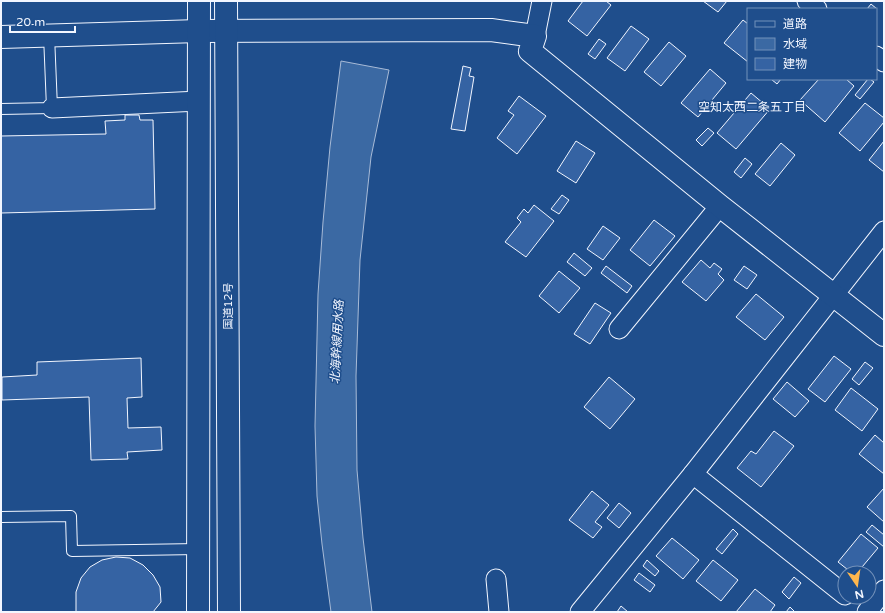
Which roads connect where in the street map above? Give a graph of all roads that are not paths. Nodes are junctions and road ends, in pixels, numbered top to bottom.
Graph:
1 (199, 1) edge
2 (226, 1) edge
3 (542, 1) edge
4 (807, 1) edge
5 (816, 8) edge
6 (199, 31) junction
7 (227, 31) junction
8 (49, 35) junction
9 (535, 36) junction
10 (1, 37) edge
11 (199, 101) junction
12 (52, 108) junction
13 (1, 109) edge
14 (720, 206) junction
15 (884, 231) edge
16 (833, 295) junction
17 (619, 329) dead end
18 (884, 334) edge
19 (692, 474) junction
20 (1, 517) edge
21 (198, 549) junction
22 (496, 579) dead end
23 (837, 589) edge
24 (884, 590) edge
25 (857, 605) edge
26 (198, 612) edge
27 (229, 612) edge
28 (499, 612) edge
29 (580, 612) edge
30 (866, 612) edge

1 - 6 main road
2 - 7 main road, 国道12号
3 - 9 street
4 - 5 street
6 - 7 main road
6 - 8 main road
6 - 11 main road
7 - 9 main road
7 - 27 main road, 国道12号
8 - 10 main road
8 - 12 lane
9 - 14 main road
11 - 12 street
11 - 21 main road
12 - 13 lane
14 - 16 main road
14 - 17 street
15 - 16 street
16 - 18 main road
16 - 19 street
19 - 23 street
19 - 29 street
20 - 21 lane
21 - 26 main road
22 - 28 street
24 - 30 street
25 - 30 street

